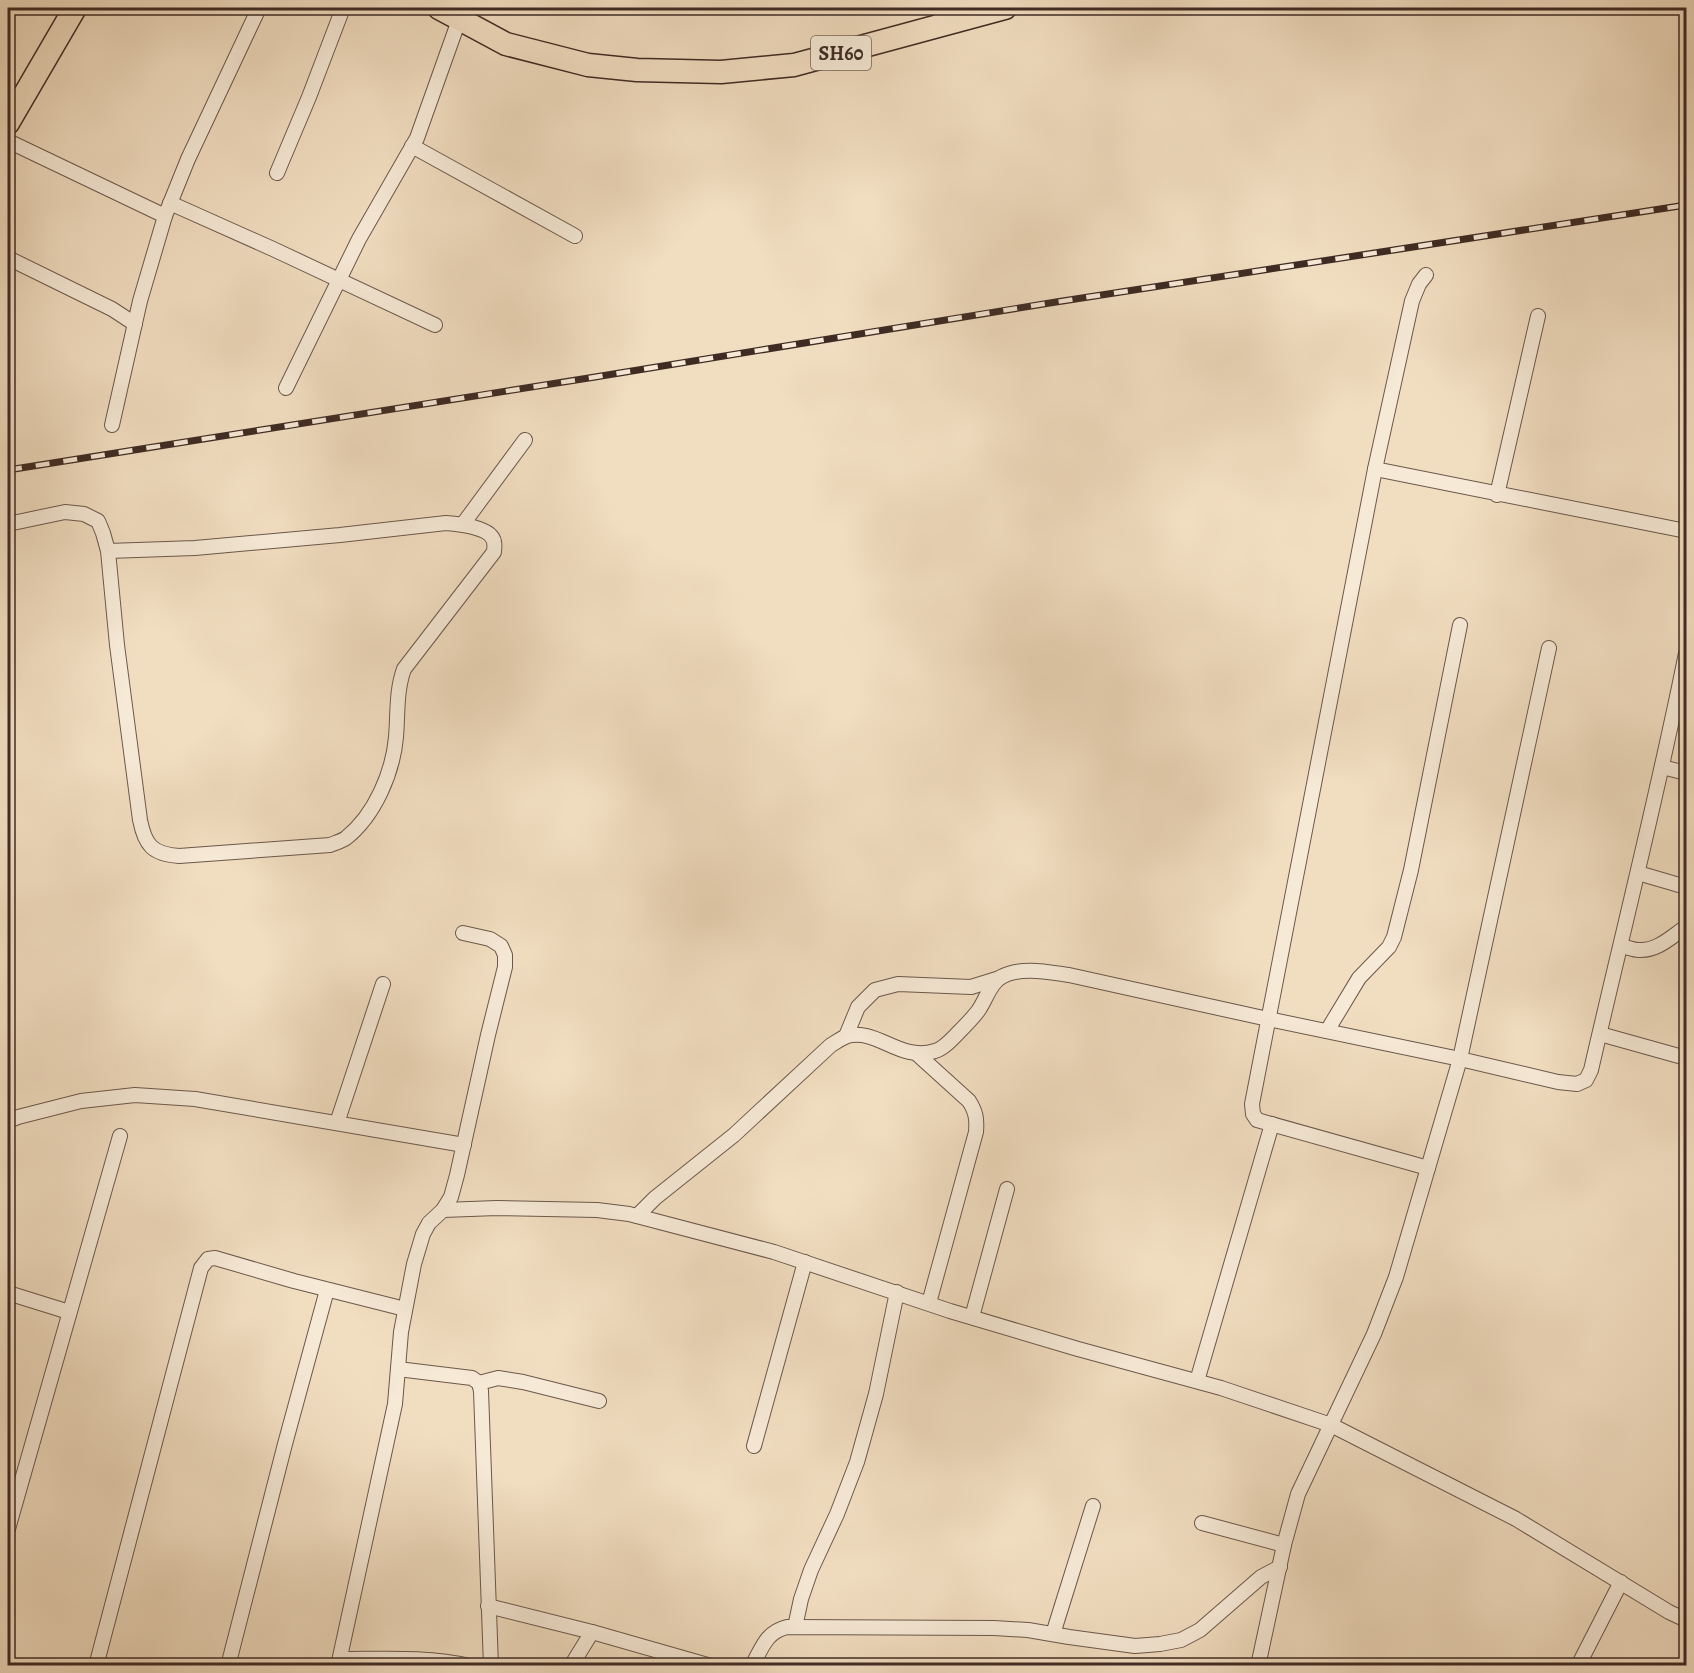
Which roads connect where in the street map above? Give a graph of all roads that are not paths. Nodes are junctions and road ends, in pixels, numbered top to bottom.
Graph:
1 (75, 8) edge
2 (259, 8) edge
3 (343, 8) edge
4 (439, 8) edge
5 (1005, 8) edge
6 (944, 15) edge
7 (459, 20) junction
8 (8, 123) edge
9 (8, 141) edge
10 (412, 146) junction
11 (277, 173) dead end
12 (167, 209) junction
13 (575, 236) dead end
14 (8, 258) edge
15 (1426, 274) dead end
16 (339, 280) junction
17 (1538, 316) dead end
18 (135, 324) junction
19 (435, 325) dead end
20 (286, 388) dead end
21 (112, 425) dead end
22 (525, 440) dead end
23 (1375, 469) junction
24 (1497, 495) junction
25 (8, 524) edge
26 (463, 524) junction
27 (1686, 531) edge
28 (108, 551) junction
29 (1460, 625) dead end
30 (1548, 648) dead end
31 (1686, 653) edge
32 (1681, 703) edge
33 (1662, 767) junction
34 (1686, 773) edge
35 (1638, 873) junction
36 (1686, 887) edge
37 (1686, 927) edge
38 (464, 933) dead end
39 (1621, 946) junction
40 (1000, 978) junction
41 (383, 984) dead end
42 (1268, 1019) junction
43 (1327, 1031) junction
44 (1600, 1034) junction
45 (846, 1036) junction
46 (916, 1053) junction
47 (1686, 1058) edge
48 (1460, 1059) junction
49 (8, 1121) edge
50 (337, 1123) junction
51 (1272, 1124) junction
52 (120, 1136) dead end
53 (464, 1145) junction
54 (1428, 1168) junction
55 (1007, 1189) dead end
56 (443, 1210) junction
57 (637, 1216) junction
58 (805, 1262) junction
59 (327, 1290) junction
60 (897, 1292) junction
61 (8, 1293) edge
62 (929, 1303) junction
63 (405, 1309) junction
64 (69, 1312) junction
65 (972, 1317) junction
66 (398, 1370) junction
67 (1197, 1382) junction
68 (479, 1383) junction
69 (599, 1401) dead end
70 (1331, 1425) junction
71 (754, 1446) dead end
72 (1093, 1506) dead end
73 (1202, 1523) dead end
74 (8, 1529) edge
75 (1284, 1545) junction
76 (1280, 1567) junction
77 (1621, 1582) junction
78 (488, 1606) junction
79 (1686, 1620) edge
80 (795, 1627) junction
81 (592, 1632) junction
82 (1053, 1634) junction
83 (339, 1662) edge
84 (96, 1665) edge
85 (228, 1665) edge
86 (470, 1665) edge
87 (491, 1665) edge
88 (571, 1665) edge
89 (711, 1665) edge
90 (752, 1665) edge
91 (1258, 1665) edge
92 (1578, 1665) edge

1 - 8 main road
2 - 12 street
3 - 11 street
4 - 7 main road, SH60
5 - 6 main road, SH60
6 - 7 main road, SH60
7 - 10 street
9 - 12 street
10 - 13 street
10 - 16 street
12 - 16 street
12 - 18 street
14 - 18 street
15 - 23 street
16 - 19 street
16 - 20 street
17 - 24 street
18 - 21 street
22 - 26 street
23 - 24 street
23 - 42 street
24 - 27 street
25 - 28 street
26 - 28 street
26 - 28 street
29 - 43 street
30 - 48 street
31 - 32 street
32 - 33 street
33 - 34 street
33 - 35 street
35 - 36 street
35 - 39 street
37 - 39 street
38 - 53 street
39 - 44 street
40 - 42 street
40 - 45 street
40 - 46 street
41 - 50 street
42 - 43 street
42 - 51 street
43 - 48 street
44 - 47 street
44 - 48 street
45 - 46 street
45 - 57 street
46 - 62 street
48 - 54 street
49 - 50 street
50 - 53 street
51 - 54 street
51 - 67 street
52 - 64 street
53 - 56 street
54 - 70 street
55 - 65 street
56 - 57 street
56 - 63 street
57 - 58 street
58 - 60 street
58 - 71 street
59 - 63 street
59 - 84 street
59 - 85 street
60 - 62 street
60 - 80 street
61 - 64 street
62 - 65 street
63 - 66 street
64 - 74 street
65 - 67 street
66 - 68 street
66 - 83 street
67 - 70 street
68 - 69 street
68 - 78 street
70 - 75 street
70 - 77 street
72 - 82 street
73 - 75 street
75 - 76 street
76 - 82 street
76 - 91 street
77 - 79 street
77 - 92 street
78 - 81 street
78 - 87 street
80 - 82 street
80 - 90 street
81 - 88 street
81 - 89 street
83 - 86 street

